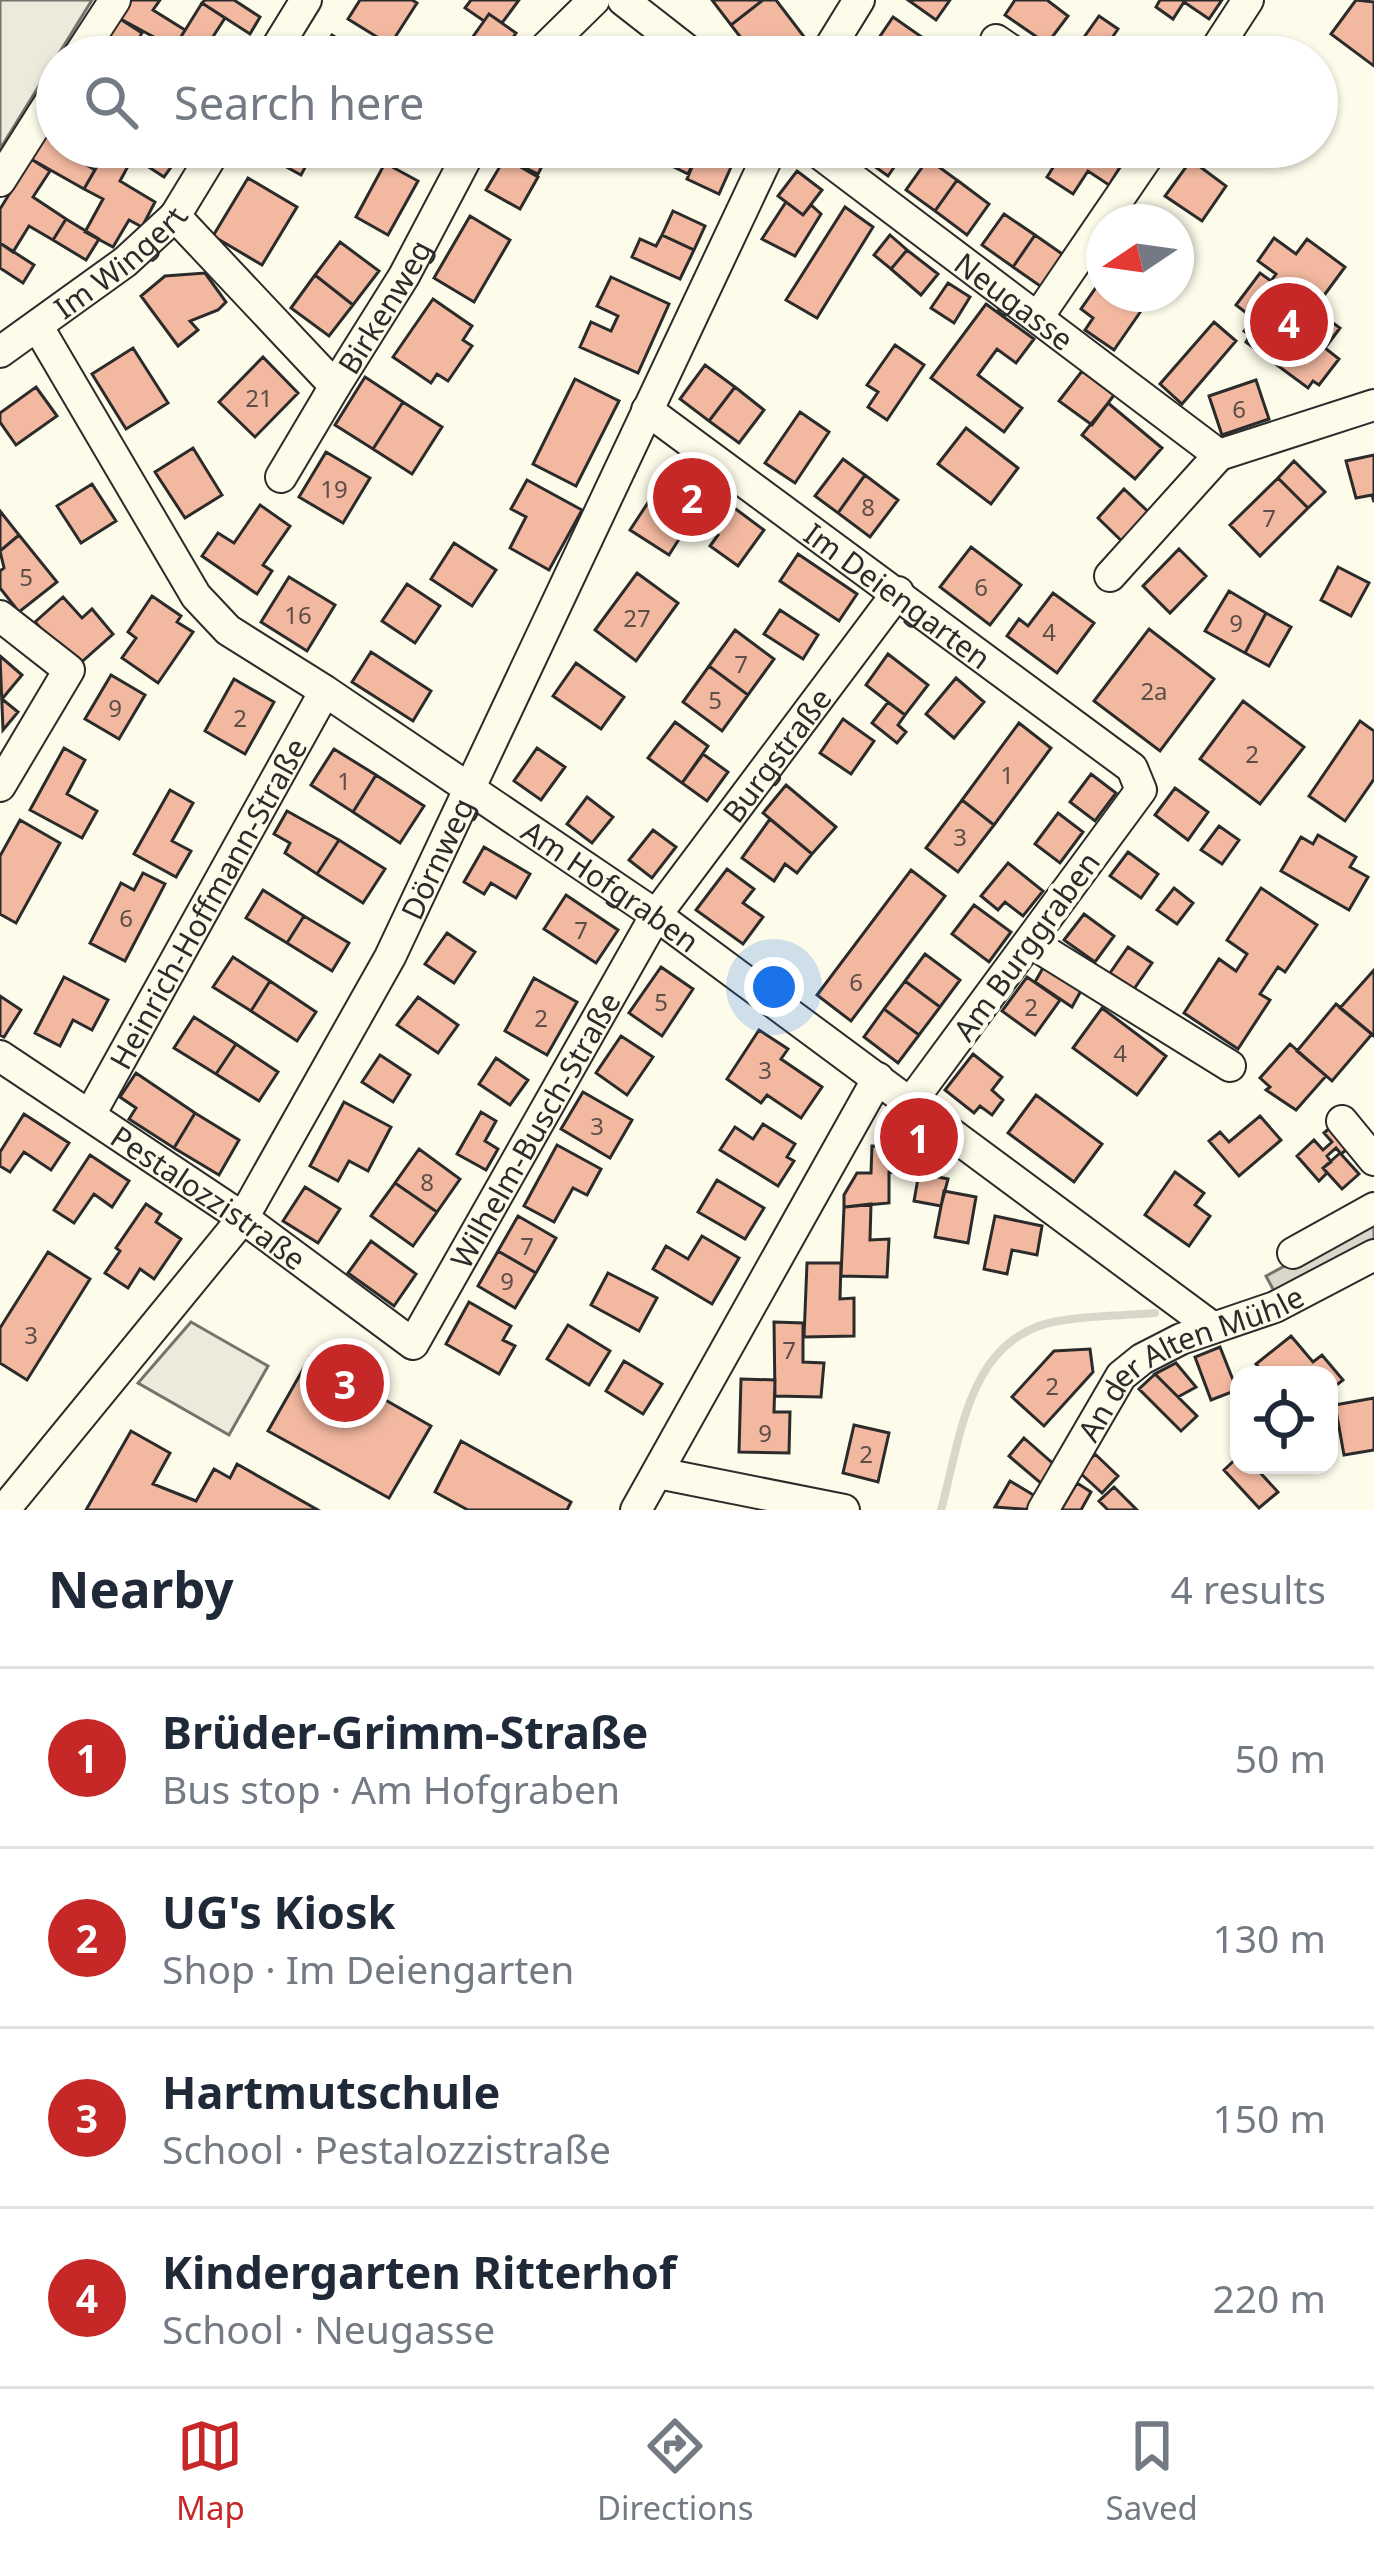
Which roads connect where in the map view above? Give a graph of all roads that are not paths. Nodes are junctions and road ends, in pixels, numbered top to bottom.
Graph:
1 (115, 0) edge
2 (306, 0) edge
3 (594, 0) edge
4 (623, 0) edge
5 (859, 0) edge
6 (1248, 0) edge
7 (92, 36) edge
8 (285, 36) edge
9 (557, 36) edge
10 (669, 36) edge
11 (837, 36) edge
12 (1225, 36) edge
13 (36, 124) edge
14 (204, 168) edge
15 (461, 168) edge
16 (762, 168) edge
17 (840, 168) edge
18 (1139, 168) edge
19 (0, 181) edge
20 (175, 216) junction
21 (1038, 317) junction
22 (38, 327) junction
23 (0, 352) edge
24 (335, 386) junction
25 (1374, 405) edge
26 (647, 410) junction
27 (1219, 455) junction
28 (281, 477) dead end
29 (1109, 576) dead end
30 (898, 592) junction
31 (0, 616) edge
32 (325, 691) junction
33 (0, 785) edge
34 (469, 790) junction
35 (1141, 790) joint
36 (656, 915) junction
37 (1030, 942) junction
38 (0, 1056) edge
39 (1230, 1066) dead end
40 (878, 1078) junction
41 (910, 1102) junction
42 (91, 1114) junction
43 (1342, 1121) dead end
44 (1374, 1160) edge
45 (1374, 1208) edge
46 (243, 1218) junction
47 (1293, 1253) dead end
48 (1374, 1256) edge
49 (1189, 1311) junction
50 (413, 1343) joint
51 (658, 1473) junction
52 (4, 1510) edge
53 (637, 1510) edge
54 (844, 1510) edge
55 (1043, 1510) edge

1 - 7 street
2 - 8 street
3 - 9 street
4 - 10 street
5 - 11 street
6 - 12 street
13 - 19 street
14 - 20 street, Im Wingert
15 - 24 street, Birkenweg
16 - 26 street, Dörnweg
17 - 21 street, Neugasse
18 - 21 street
20 - 22 street, Im Wingert
20 - 24 street, Birkenweg
21 - 27 street, Neugasse
22 - 23 street, Im Wingert
22 - 32 street, Am Hofgraben
24 - 28 street
25 - 27 street
26 - 30 street, Im Deiengarten
26 - 34 street, Dörnweg
27 - 29 street
30 - 35 street, Im Deiengarten
30 - 36 street, Burgstraße
31 - 33 street
32 - 34 street, Am Hofgraben
32 - 42 street, Heinrich-Hoffmann-Straße
34 - 36 street, Am Hofgraben
34 - 46 street, Dörnweg
35 - 37 street, Am Burggraben
36 - 40 street, Am Hofgraben
36 - 50 street, Wilhelm-Busch-Straße
37 - 39 street
37 - 41 street, Am Burggraben
38 - 42 street, Pestalozzistraße
40 - 41 street, Am Hofgraben
40 - 51 street
41 - 49 street, Am Hofgraben
42 - 46 street, Pestalozzistraße
43 - 44 street
45 - 47 street
46 - 50 street, Pestalozzistraße
46 - 52 street, Dörnweg
48 - 49 street, An der Alten Mühle
49 - 55 street, An der Alten Mühle
51 - 53 street
51 - 54 street

